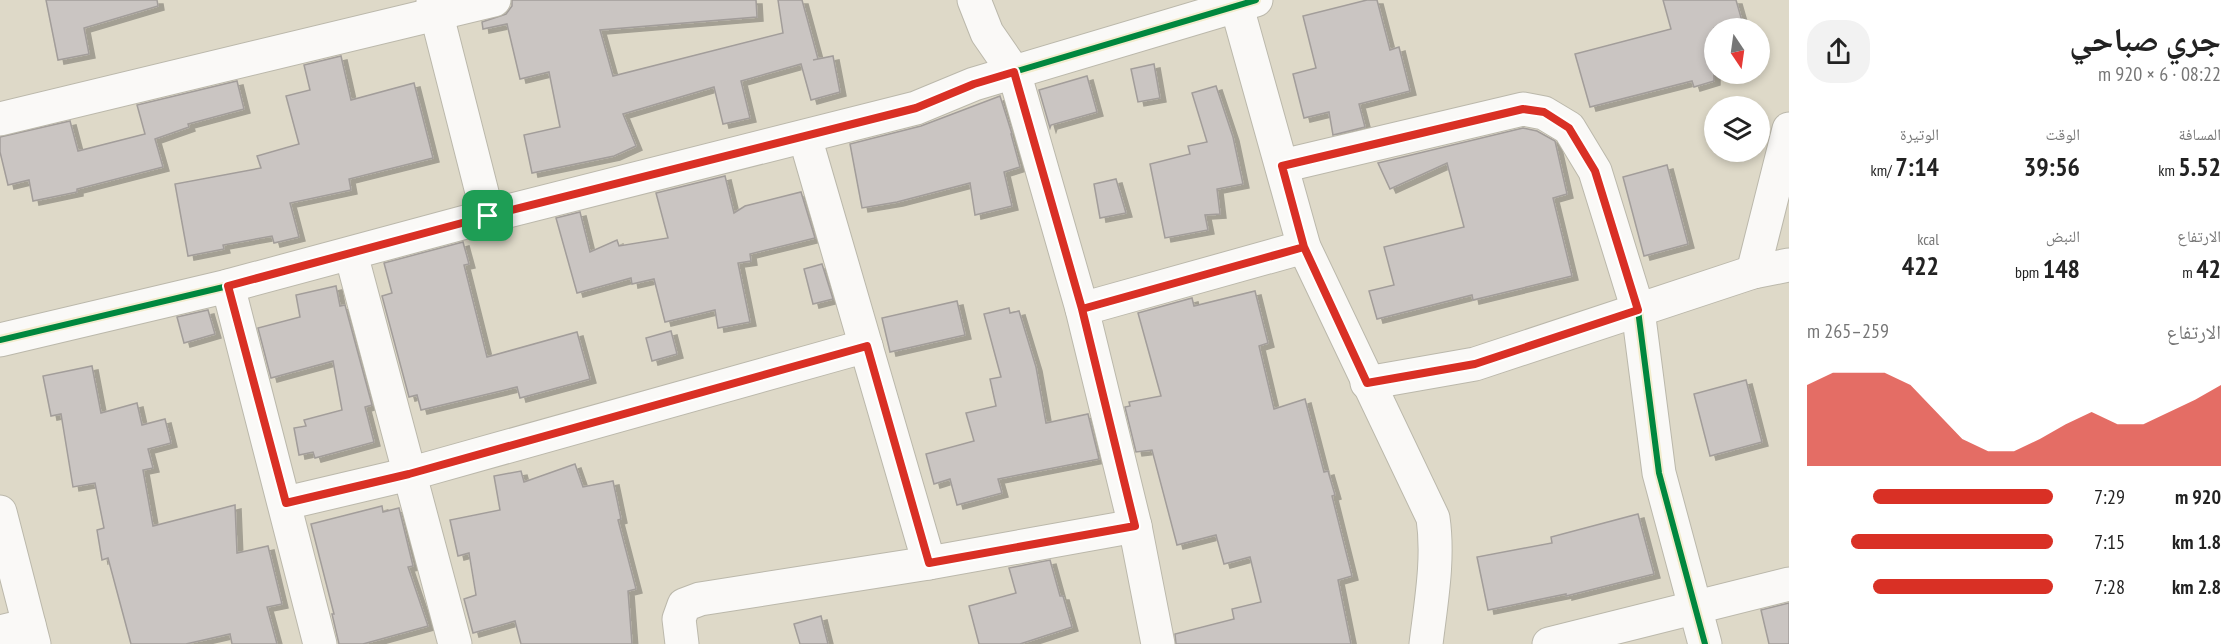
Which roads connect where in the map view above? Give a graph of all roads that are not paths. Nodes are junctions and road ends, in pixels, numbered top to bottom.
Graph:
1 (495, 0) edge
2 (974, 0) edge
3 (1243, 2) edge
4 (435, 7) edge
5 (1014, 72) junction
6 (0, 119) edge
7 (1789, 129) edge
8 (805, 137) junction
9 (1282, 166) junction
10 (488, 216) junction
11 (1304, 247) junction
12 (351, 254) junction
13 (1789, 266) edge
14 (1753, 272) junction
15 (228, 286) junction
16 (1082, 309) junction
17 (1638, 310) junction
18 (0, 340) edge
19 (867, 346) junction
20 (1367, 383) junction
21 (409, 474) junction
22 (286, 503) junction
23 (0, 512) edge
24 (1135, 526) junction
25 (929, 563) junction
26 (1789, 585) edge
27 (1695, 607) junction
28 (21, 634) edge
29 (320, 644) edge
30 (455, 644) edge
31 (682, 644) edge
32 (1158, 644) edge
33 (1426, 644) edge
34 (1549, 644) edge
35 (1705, 644) edge

1 - 4 street
2 - 5 street
3 - 5 street
3 - 9 street
4 - 6 street
4 - 10 street
5 - 8 street
5 - 16 street
7 - 14 street
8 - 10 street
8 - 19 street
9 - 11 street
9 - 17 street
10 - 12 street
11 - 16 street
11 - 20 street
12 - 15 street
12 - 21 street
13 - 14 street
14 - 17 street
15 - 18 street
15 - 22 street
16 - 24 street
17 - 20 street
17 - 27 street
19 - 21 street
19 - 25 street
20 - 33 street
21 - 22 street
21 - 30 street
22 - 29 street
23 - 28 street
24 - 25 street
24 - 32 street
25 - 31 street
26 - 27 street
27 - 34 street
27 - 35 street

